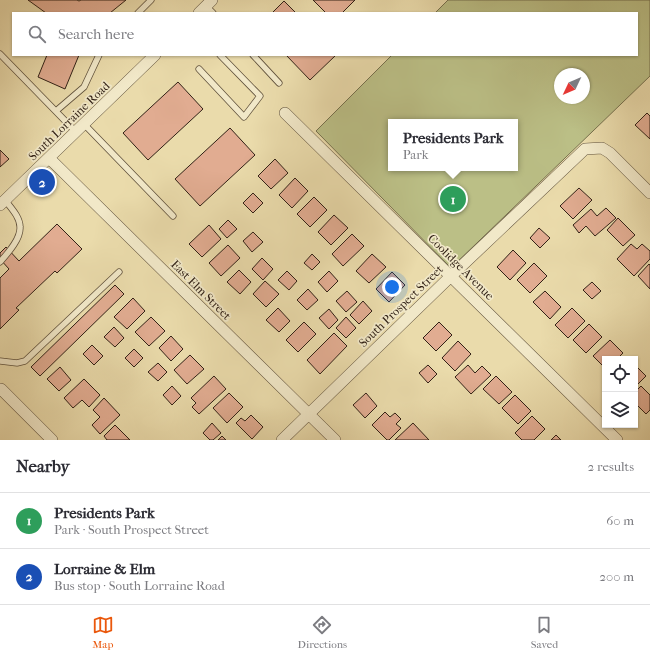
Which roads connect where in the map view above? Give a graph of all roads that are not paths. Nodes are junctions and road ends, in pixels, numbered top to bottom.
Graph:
1 (151, 0) edge
2 (139, 12) edge
3 (0, 54) edge
4 (99, 56) edge
5 (154, 56) edge
6 (221, 56) edge
7 (254, 56) edge
8 (199, 69) dead end
9 (279, 83) dead end
10 (56, 111) junction
11 (286, 113) dead end
12 (80, 128) junction
13 (49, 158) junction
14 (650, 193) edge
15 (3, 202) edge
16 (174, 216) dead end
17 (0, 262) edge
18 (119, 272) dead end
19 (451, 276) junction
20 (0, 361) edge
21 (1, 389) edge
22 (308, 414) junction
23 (52, 440) edge
24 (282, 440) edge
25 (335, 440) edge
26 (617, 440) edge

1 - 2 lane
3 - 10 lane
4 - 10 lane
5 - 12 street, South Lorraine Road
6 - 8 lane
7 - 9 lane
10 - 12 lane
11 - 19 street, Coolidge Avenue
12 - 13 street, South Lorraine Road
12 - 16 lane
13 - 15 street, South Lorraine Road
13 - 22 street, East Elm Street
14 - 19 street, South Prospect Street
15 - 17 lane
18 - 20 lane
19 - 22 street, South Prospect Street
19 - 26 street, Coolidge Avenue
21 - 23 street
22 - 24 street, South Prospect Street
22 - 25 street, East Elm Street

